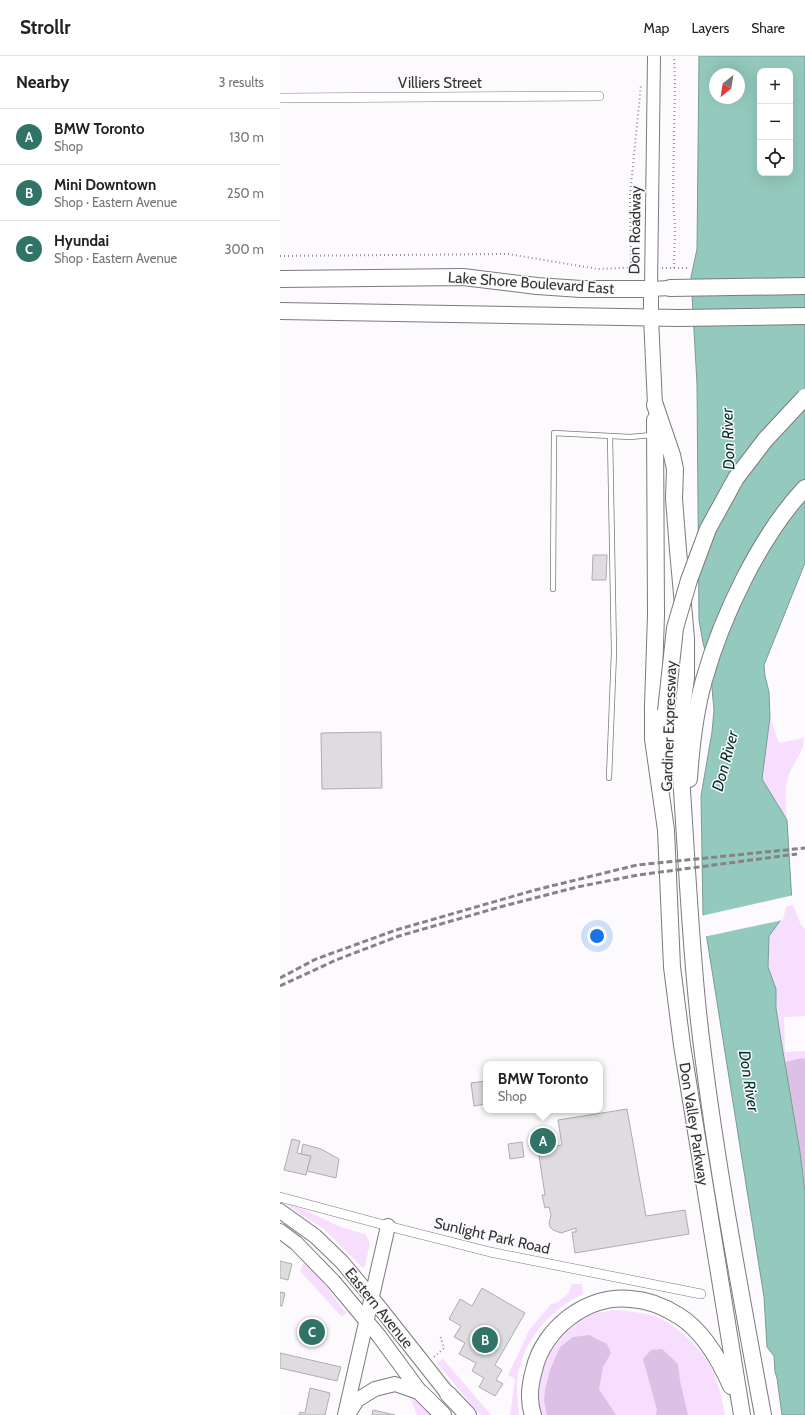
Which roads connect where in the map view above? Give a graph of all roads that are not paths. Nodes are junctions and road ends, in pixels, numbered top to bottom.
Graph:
1 (654, 56) edge
2 (599, 96) dead end
3 (280, 98) edge
4 (280, 278) edge
5 (805, 286) edge
6 (670, 288) joint
7 (651, 289) junction
8 (280, 311) edge
9 (805, 316) edge
10 (651, 317) junction
11 (805, 397) edge
12 (655, 405) junction
13 (655, 435) junction
14 (610, 436) junction
15 (805, 488) edge
16 (553, 589) dead end
17 (609, 778) dead end
18 (666, 830) junction
19 (686, 835) junction
20 (280, 1197) edge
21 (280, 1211) edge
22 (388, 1226) junction
23 (280, 1231) edge
24 (701, 1294) dead end
25 (372, 1298) junction
26 (367, 1322) junction
27 (421, 1393) junction
28 (448, 1394) joint
29 (741, 1412) edge
30 (346, 1415) edge
31 (442, 1415) edge
32 (468, 1415) edge
33 (533, 1415) edge
34 (763, 1415) edge

1 - 7 street, Don Roadway
2 - 3 street, Villiers Street
4 - 7 highway, Lake Shore Boulevard East
5 - 6 highway, Lake Shore Boulevard East
6 - 7 main road, Lake Shore Boulevard East
7 - 10 main road, Don Roadway
8 - 10 highway, Lake Shore Boulevard East
9 - 10 highway, Lake Shore Boulevard East
10 - 12 main road, Don Roadway
11 - 18 highway, Gardiner Expressway, bridge
12 - 13 highway
12 - 19 highway
13 - 14 lane
13 - 18 highway
14 - 16 lane
14 - 17 lane
15 - 19 highway
18 - 29 highway, Don Valley Parkway
19 - 34 highway, Don Valley Parkway
20 - 22 street, Sunlight Park Road
21 - 25 main road, Eastern Avenue
22 - 24 street, Sunlight Park Road
22 - 25 main road
23 - 26 main road, Eastern Avenue
25 - 26 main road
25 - 28 main road, Eastern Avenue
26 - 27 main road, Eastern Avenue
26 - 30 main road
27 - 30 main road
27 - 31 highway, Eastern Avenue
28 - 32 highway, Eastern Avenue
29 - 33 highway

